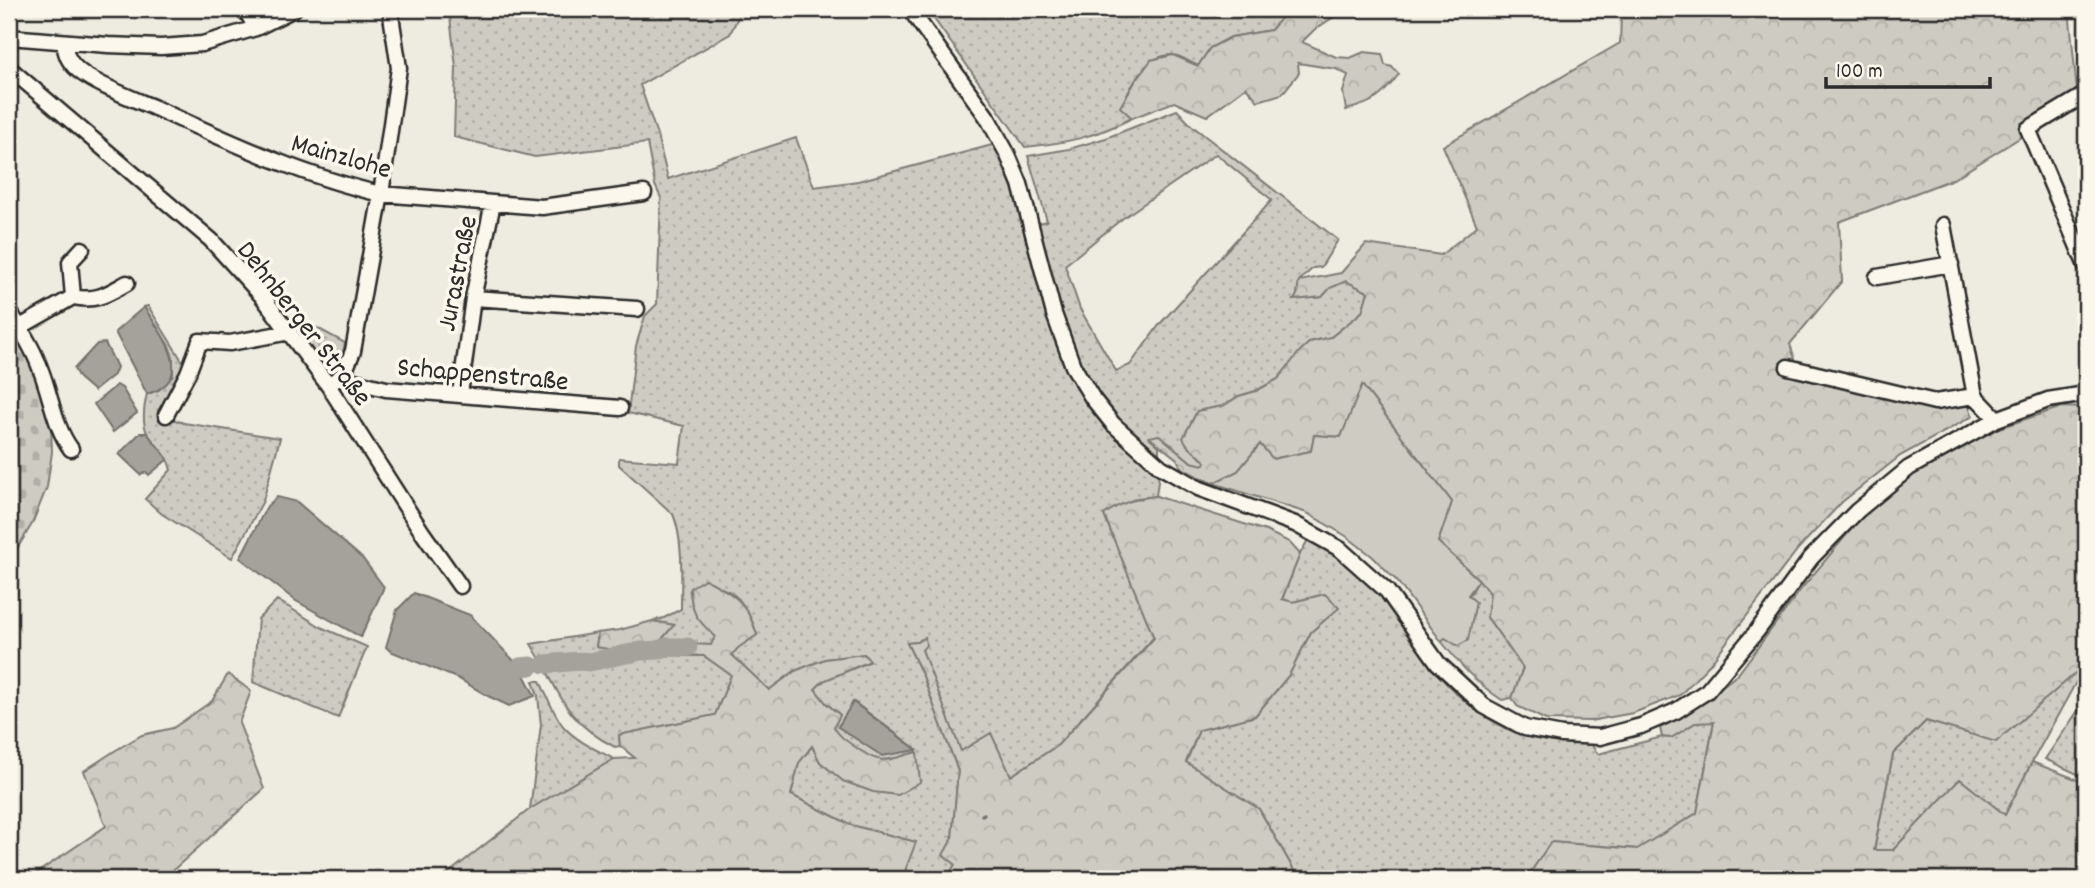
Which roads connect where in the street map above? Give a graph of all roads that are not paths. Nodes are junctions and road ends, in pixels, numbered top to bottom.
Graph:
1 (246, 9) edge
2 (294, 9) edge
3 (390, 9) edge
4 (910, 9) edge
5 (257, 27) junction
6 (9, 37) edge
7 (64, 43) junction
8 (9, 68) edge
9 (2086, 94) edge
10 (644, 193) dead end
11 (381, 194) junction
12 (493, 203) junction
13 (1943, 225) dead end
14 (82, 249) dead end
15 (1951, 264) junction
16 (2086, 266) edge
17 (1877, 277) dead end
18 (127, 283) dead end
19 (73, 297) junction
20 (472, 298) junction
21 (637, 309) dead end
22 (9, 311) edge
23 (20, 327) junction
24 (290, 332) junction
25 (1788, 367) dead end
26 (343, 375) junction
27 (328, 385) junction
28 (460, 394) junction
29 (2086, 394) edge
30 (1975, 396) junction
31 (620, 408) dead end
32 (166, 415) dead end
33 (1997, 419) junction
34 (71, 449) dead end
35 (460, 586) dead end

1 - 5 street
2 - 5 street
3 - 11 street
4 - 33 street
5 - 7 street
6 - 7 street
7 - 11 street, Mainzlohe
8 - 24 street, Dehnberger Straße
9 - 16 street
10 - 12 street, Mainzlohe
11 - 12 street, Mainzlohe
11 - 26 street
12 - 20 street, Jurastraße
13 - 15 street
14 - 19 street
15 - 17 street
15 - 30 street
18 - 19 street
19 - 23 street
20 - 21 street
20 - 28 street, Jurastraße
22 - 23 street
23 - 34 street
24 - 27 street, Dehnberger Straße
24 - 32 street
25 - 30 street
26 - 27 street
26 - 28 street, Schappenstraße
27 - 35 street, Dehnberger Straße
28 - 31 street, Schappenstraße
29 - 33 street
30 - 33 street

